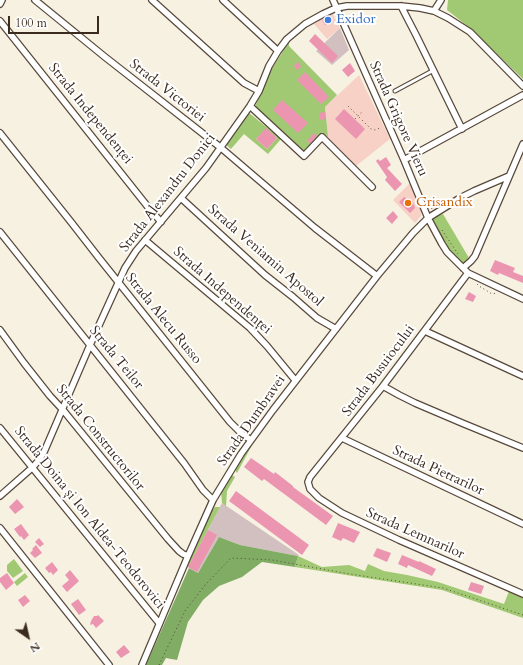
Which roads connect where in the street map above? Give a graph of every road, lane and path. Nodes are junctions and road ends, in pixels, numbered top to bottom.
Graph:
1 (2, 0) edge
2 (35, 0) edge
3 (152, 0) edge
4 (223, 0) edge
5 (332, 0) edge
6 (441, 0) edge
7 (0, 4) edge
8 (401, 6) junction
9 (336, 8) junction
10 (434, 11) junction
11 (0, 21) edge
12 (278, 51) junction
13 (434, 70) junction
14 (523, 86) edge
15 (259, 91) junction
16 (395, 91) dead end
17 (523, 95) edge
18 (250, 106) junction
19 (348, 106) dead end
20 (362, 112) dead end
21 (358, 116) junction
22 (355, 119) dead end
23 (380, 128) dead end
24 (462, 129) junction
25 (0, 134) edge
26 (523, 144) edge
27 (220, 147) junction
28 (404, 160) junction
29 (509, 176) junction
30 (372, 187) dead end
31 (181, 198) junction
32 (428, 218) junction
33 (162, 222) junction
34 (0, 231) edge
35 (146, 240) junction
36 (463, 268) junction
37 (468, 273) junction
38 (377, 276) junction
39 (475, 282) dead end
40 (119, 283) junction
41 (498, 292) dead end
42 (523, 299) edge
43 (336, 329) junction
44 (0, 330) edge
45 (424, 331) junction
46 (90, 345) junction
47 (523, 376) edge
48 (296, 380) junction
49 (383, 386) junction
50 (63, 410) junction
51 (0, 428) edge
52 (342, 438) junction
53 (251, 440) junction
54 (523, 448) edge
55 (33, 467) junction
56 (308, 482) joint
57 (0, 496) edge
58 (213, 500) junction
59 (523, 524) edge
60 (0, 528) edge
61 (188, 556) junction
62 (523, 594) edge
63 (523, 615) edge
64 (159, 623) junction
65 (109, 665) edge
66 (142, 665) edge
67 (159, 665) edge

1 - 7 street
2 - 27 street, Strada Victoriei
3 - 15 street
4 - 12 street
5 - 9 street, Strada Grigore Vieru
6 - 10 street
8 - 9 street
8 - 10 street
8 - 13 street
9 - 12 street, Strada Alexandru Donici
9 - 28 street, Strada Grigore Vieru
10 - 14 street
11 - 33 street, Strada Independenței
12 - 15 street, Strada Alexandru Donici
13 - 16 lane
13 - 24 street
15 - 18 street, Strada Alexandru Donici
17 - 24 street
18 - 27 street, Strada Alexandru Donici
18 - 30 street
19 - 21 path
20 - 21 path
21 - 22 path
21 - 23 path
24 - 28 street
25 - 40 street, Strada Alecu Russo
26 - 29 street
27 - 31 street, Strada Alexandru Donici
27 - 38 street, Strada Victoriei
28 - 32 street, Strada Grigore Vieru
29 - 32 street, Strada Dumbravei
29 - 36 street
31 - 33 street, Strada Alexandru Donici
31 - 43 street, Strada Veniamin Apostol
32 - 36 street, Strada Grigore Vieru
32 - 38 street, Strada Dumbravei
33 - 35 street, Strada Alexandru Donici
34 - 46 street, Strada Teilor
35 - 40 street, Strada Alexandru Donici
35 - 48 street, Strada Independenţei
36 - 37 street, Strada Grigore Vieru
37 - 42 street, Strada Grigore Vieru
37 - 45 street, Strada Busuiocului
38 - 43 street, Strada Dumbravei
39 - 41 path
40 - 46 street, Strada Alexandru Donici
40 - 53 street, Strada Alecu Russo
43 - 48 street, Strada Dumbravei
44 - 50 street, Strada Constructorilor
45 - 47 street
45 - 49 street, Strada Busuiocului
46 - 50 street, Strada Alexandru Donici
46 - 58 street, Strada Teilor
48 - 53 street, Strada Dumbravei
49 - 52 street, Strada Busuiocului
49 - 54 street
50 - 55 street, Strada Alexandru Donici
50 - 61 street, Strada Constructorilor
51 - 55 street, Strada Doina și Ion Aldea-Teodorovici
52 - 56 street, Strada Busuiocului
52 - 59 street, Strada Pietrarilor
53 - 58 street, Strada Dumbravei
55 - 57 street, Strada Alexandru Donici
55 - 64 street, Strada Doina și Ion Aldea-Teodorovici
56 - 62 street, Strada Lemnarilor
58 - 61 street, Strada Dumbravei
60 - 65 street
61 - 64 street, Strada Dumbravei
63 - 67 path
64 - 66 street, Strada Dumbravei

